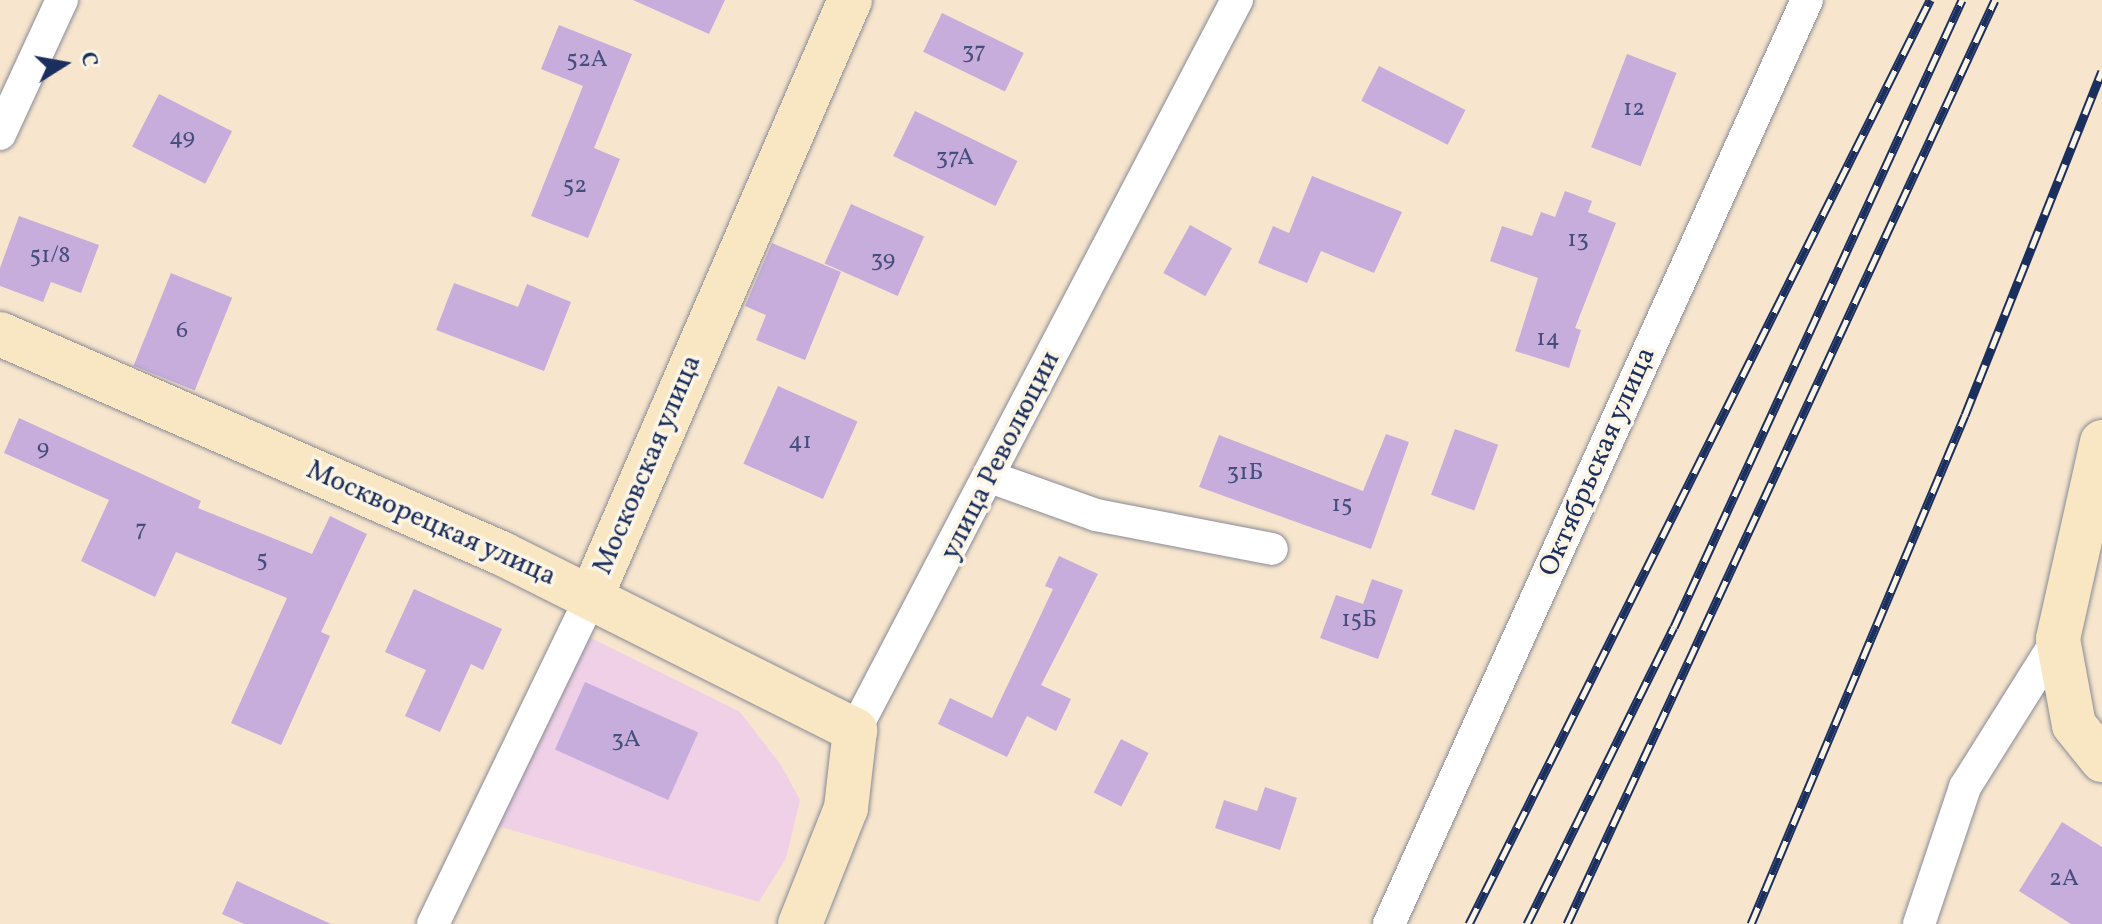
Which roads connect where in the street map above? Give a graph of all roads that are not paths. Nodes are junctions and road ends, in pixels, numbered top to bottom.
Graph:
1 (62, 0) edge
2 (850, 0) edge
3 (1237, 0) edge
4 (1807, 0) edge
5 (0, 134) edge
6 (0, 334) edge
7 (2100, 452) edge
8 (990, 477) junction
9 (1272, 549) dead end
10 (591, 597) junction
11 (2058, 639) junction
12 (855, 730) junction
13 (2102, 760) edge
14 (433, 924) edge
15 (800, 924) edge
16 (1389, 924) edge
17 (1919, 924) edge

1 - 5 street
2 - 10 street, Московская улица
3 - 8 street, улица Революции
4 - 16 street, Октябрьская улица
6 - 10 street, Москворецкая улица
7 - 11 street
8 - 9 street
8 - 12 street, улица Революции
10 - 12 street, Москворецкая улица
10 - 14 street, Московская улица
11 - 13 street
11 - 17 street
12 - 15 street, улица Революции

